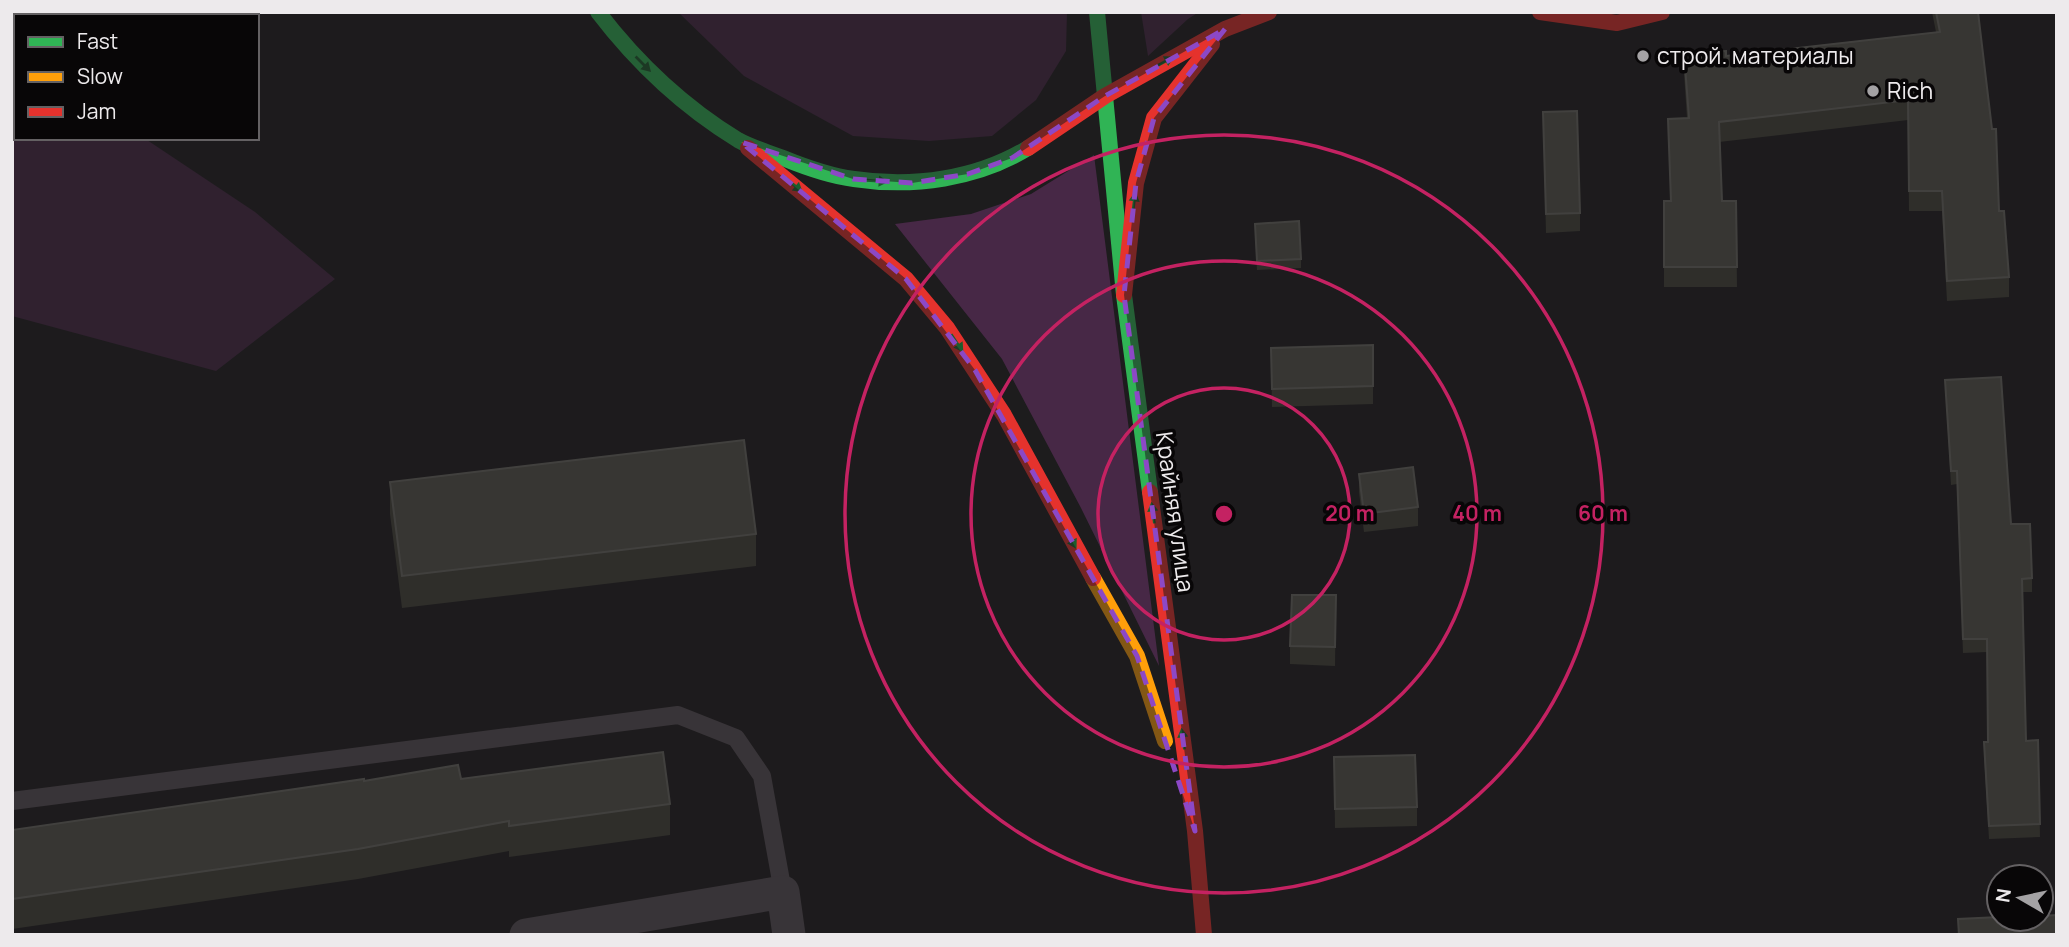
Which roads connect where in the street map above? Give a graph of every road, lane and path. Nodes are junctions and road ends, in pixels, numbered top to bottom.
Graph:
1 (598, 12) edge
2 (1097, 12) edge
3 (1269, 12) edge
4 (1540, 12) edge
5 (1662, 12) edge
6 (1224, 29) junction
7 (1105, 96) junction
8 (741, 142) junction
9 (1124, 295) junction
10 (12, 801) edge
11 (1195, 831) junction
12 (783, 892) junction
13 (526, 935) edge
14 (789, 935) edge
15 (1204, 935) edge

1 -> 8 main road
2 - 7 main road, Крайняя улица
3 - 6 main road
4 - 5 main road
7 -> 6 main road
9 -> 6 main road
8 -> 7 main road
7 - 9 main road, Крайняя улица
8 -> 11 main road
11 -> 9 main road, Крайняя улица
10 - 12 lane
11 - 15 main road, Крайняя улица
12 - 13 street
12 - 14 street

